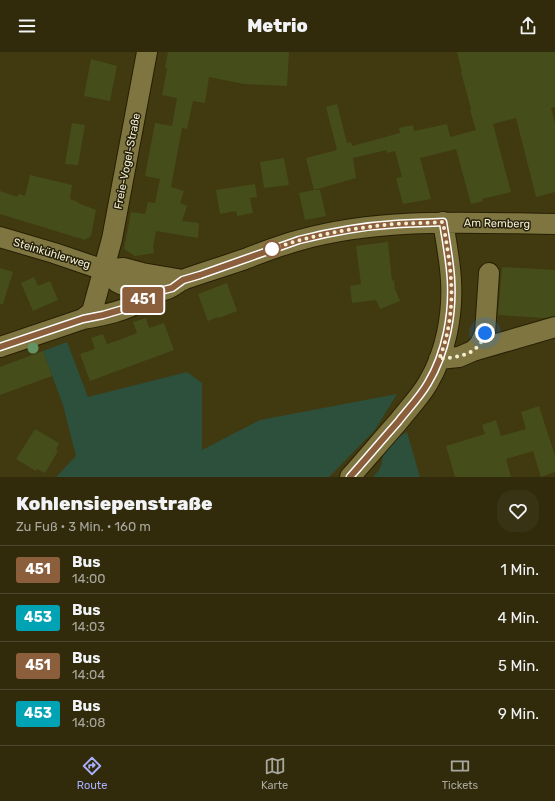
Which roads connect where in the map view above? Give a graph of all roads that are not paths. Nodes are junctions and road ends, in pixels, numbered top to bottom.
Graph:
1 (147, 52) edge
2 (443, 222) junction
3 (555, 224) edge
4 (0, 237) edge
5 (104, 270) junction
6 (489, 273) dead end
7 (183, 280) junction
8 (151, 290) junction
9 (83, 319) junction
10 (555, 327) edge
11 (0, 347) edge
12 (473, 351) junction
13 (439, 359) junction
14 (350, 477) edge

1 - 5 street, Freie-Vogel-Straße
2 - 3 street, Am Remberg
2 - 7 street, Am Remberg
2 - 13 street
4 - 5 street, Steinkühlerweg
5 - 7 street, Am Remberg
5 - 8 street, Am Remberg
5 - 9 street
6 - 12 street
7 - 8 street, Am Remberg
8 - 9 street
9 - 11 street
10 - 12 street
12 - 13 street
13 - 14 street

